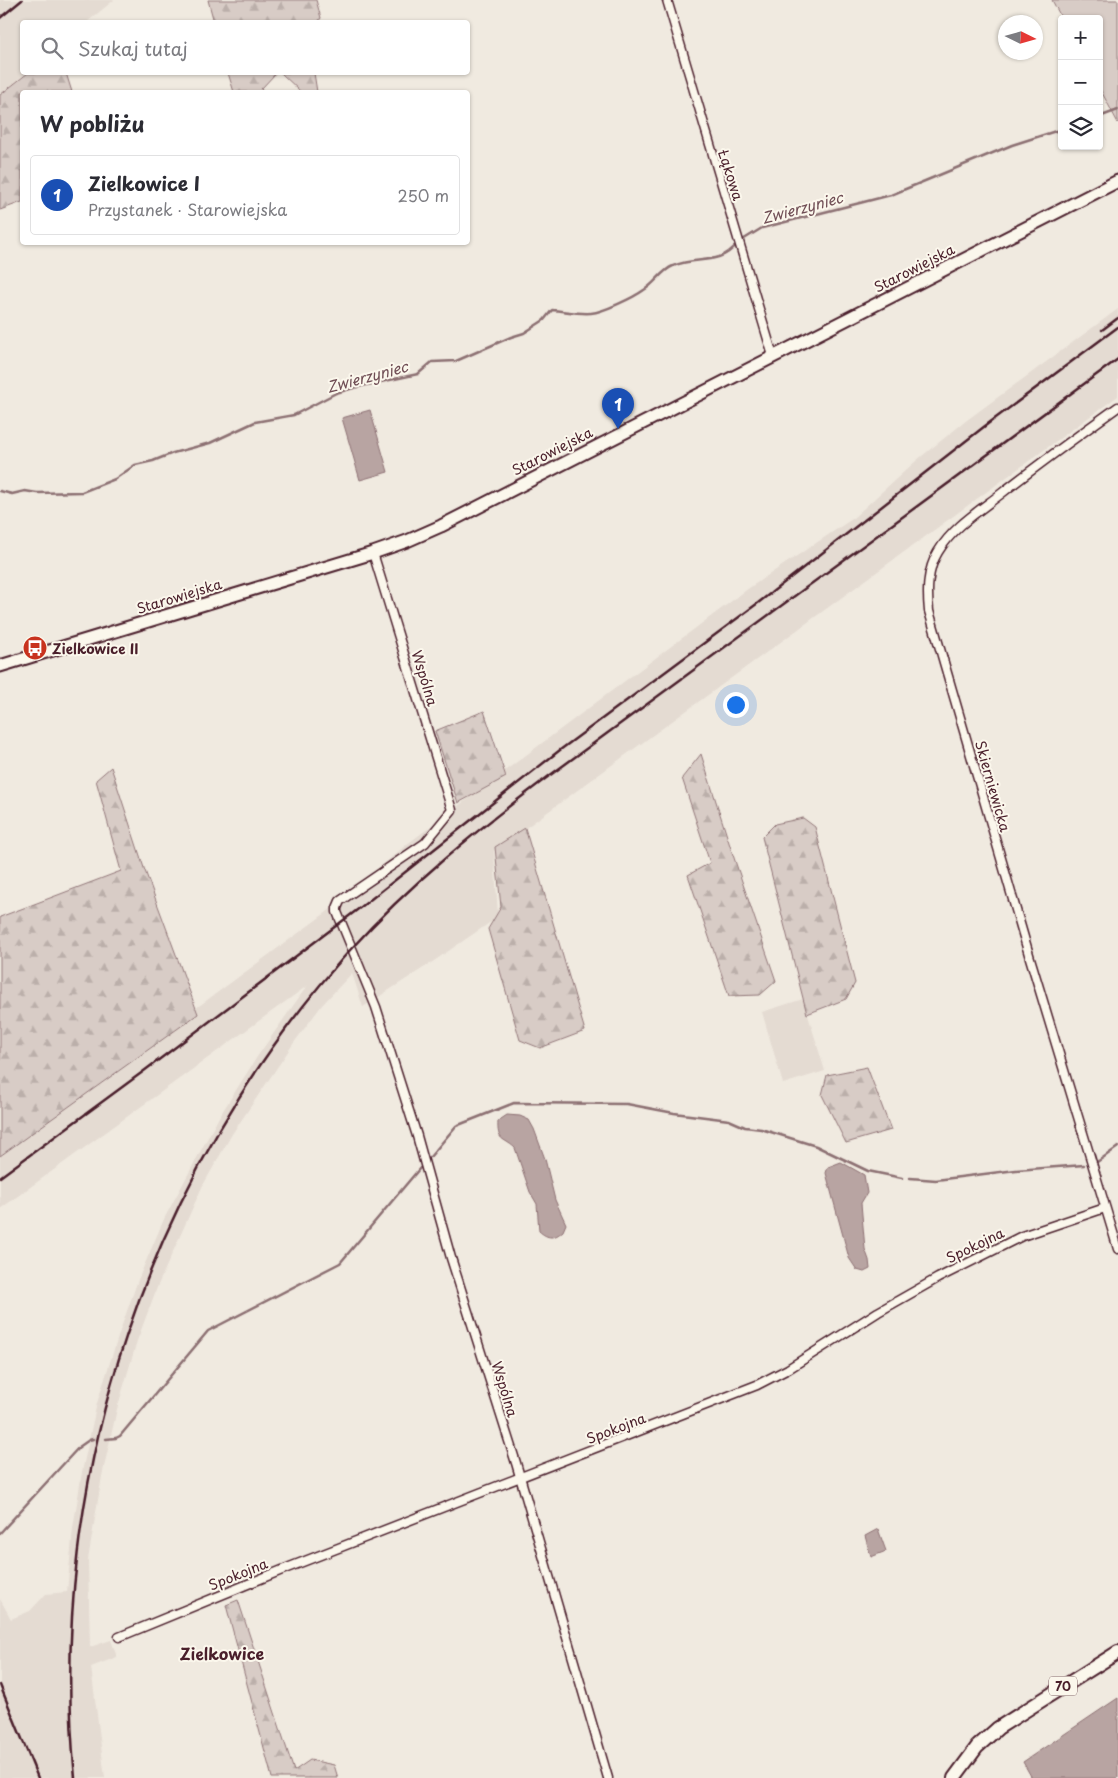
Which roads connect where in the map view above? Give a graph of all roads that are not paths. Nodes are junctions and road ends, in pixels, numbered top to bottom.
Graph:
1 (667, 0) edge
2 (1118, 181) edge
3 (773, 356) junction
4 (1118, 407) edge
5 (373, 553) junction
6 (0, 666) edge
7 (1105, 1208) junction
8 (1118, 1250) edge
9 (520, 1478) junction
10 (119, 1637) dead end
11 (1118, 1652) edge
12 (608, 1778) edge
13 (954, 1778) edge

1 - 3 street, Łąkowa
2 - 3 street, Starowiejska
3 - 5 street, Starowiejska
4 - 7 street, Skierniewicka
5 - 6 street, Starowiejska
5 - 9 street, Wspólna
7 - 8 street, Skierniewicka
7 - 9 street, Spokojna
9 - 10 street, Spokojna
9 - 12 street, Wspólna
11 - 13 main road, 70

